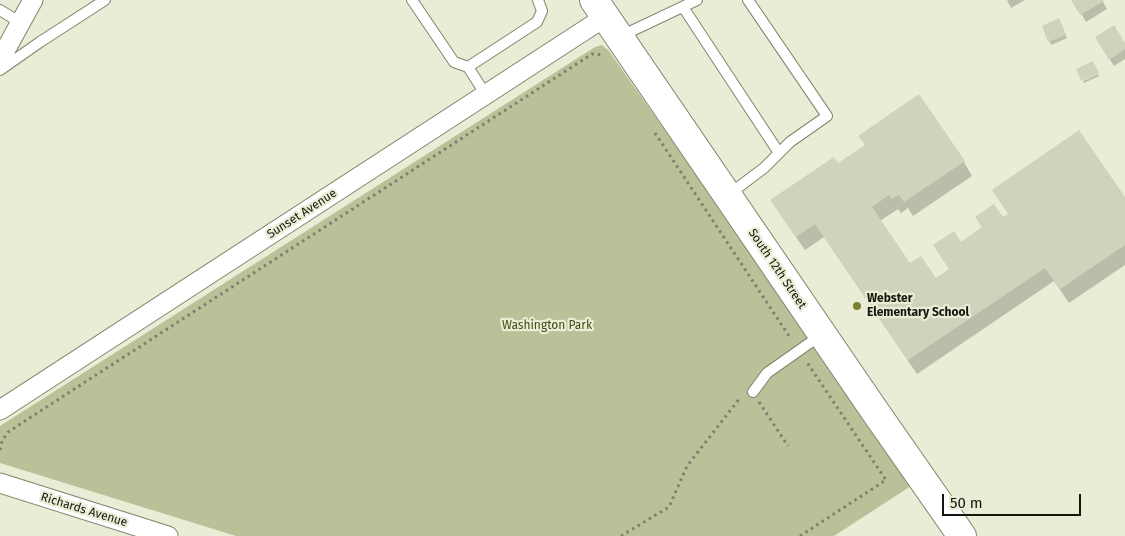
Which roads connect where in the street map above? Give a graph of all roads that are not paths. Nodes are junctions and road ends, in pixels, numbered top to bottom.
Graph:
1 (33, 0) edge
2 (105, 0) edge
3 (412, 0) edge
4 (538, 0) edge
5 (697, 0) edge
6 (748, 0) edge
7 (683, 7) junction
8 (0, 10) edge
9 (20, 23) junction
10 (605, 27) edge
11 (0, 60) edge
12 (468, 67) junction
13 (0, 70) edge
14 (486, 94) junction
15 (779, 153) junction
16 (727, 195) junction
17 (822, 334) junction
18 (753, 392) road end
19 (0, 410) edge
20 (0, 483) edge
21 (168, 536) edge
22 (962, 536) edge

1 - 9 street
2 - 13 lane
3 - 12 lane
4 - 12 lane
5 - 7 lane
6 - 15 lane
7 - 10 lane
7 - 15 lane
8 - 9 lane
9 - 11 street
10 - 14 street, Sunset Avenue
10 - 16 street, South 12th Street
12 - 14 lane
14 - 19 street, Sunset Avenue
15 - 16 lane
16 - 17 street, South 12th Street
17 - 18 lane
17 - 22 street, South 12th Street
20 - 21 street, Richards Avenue

